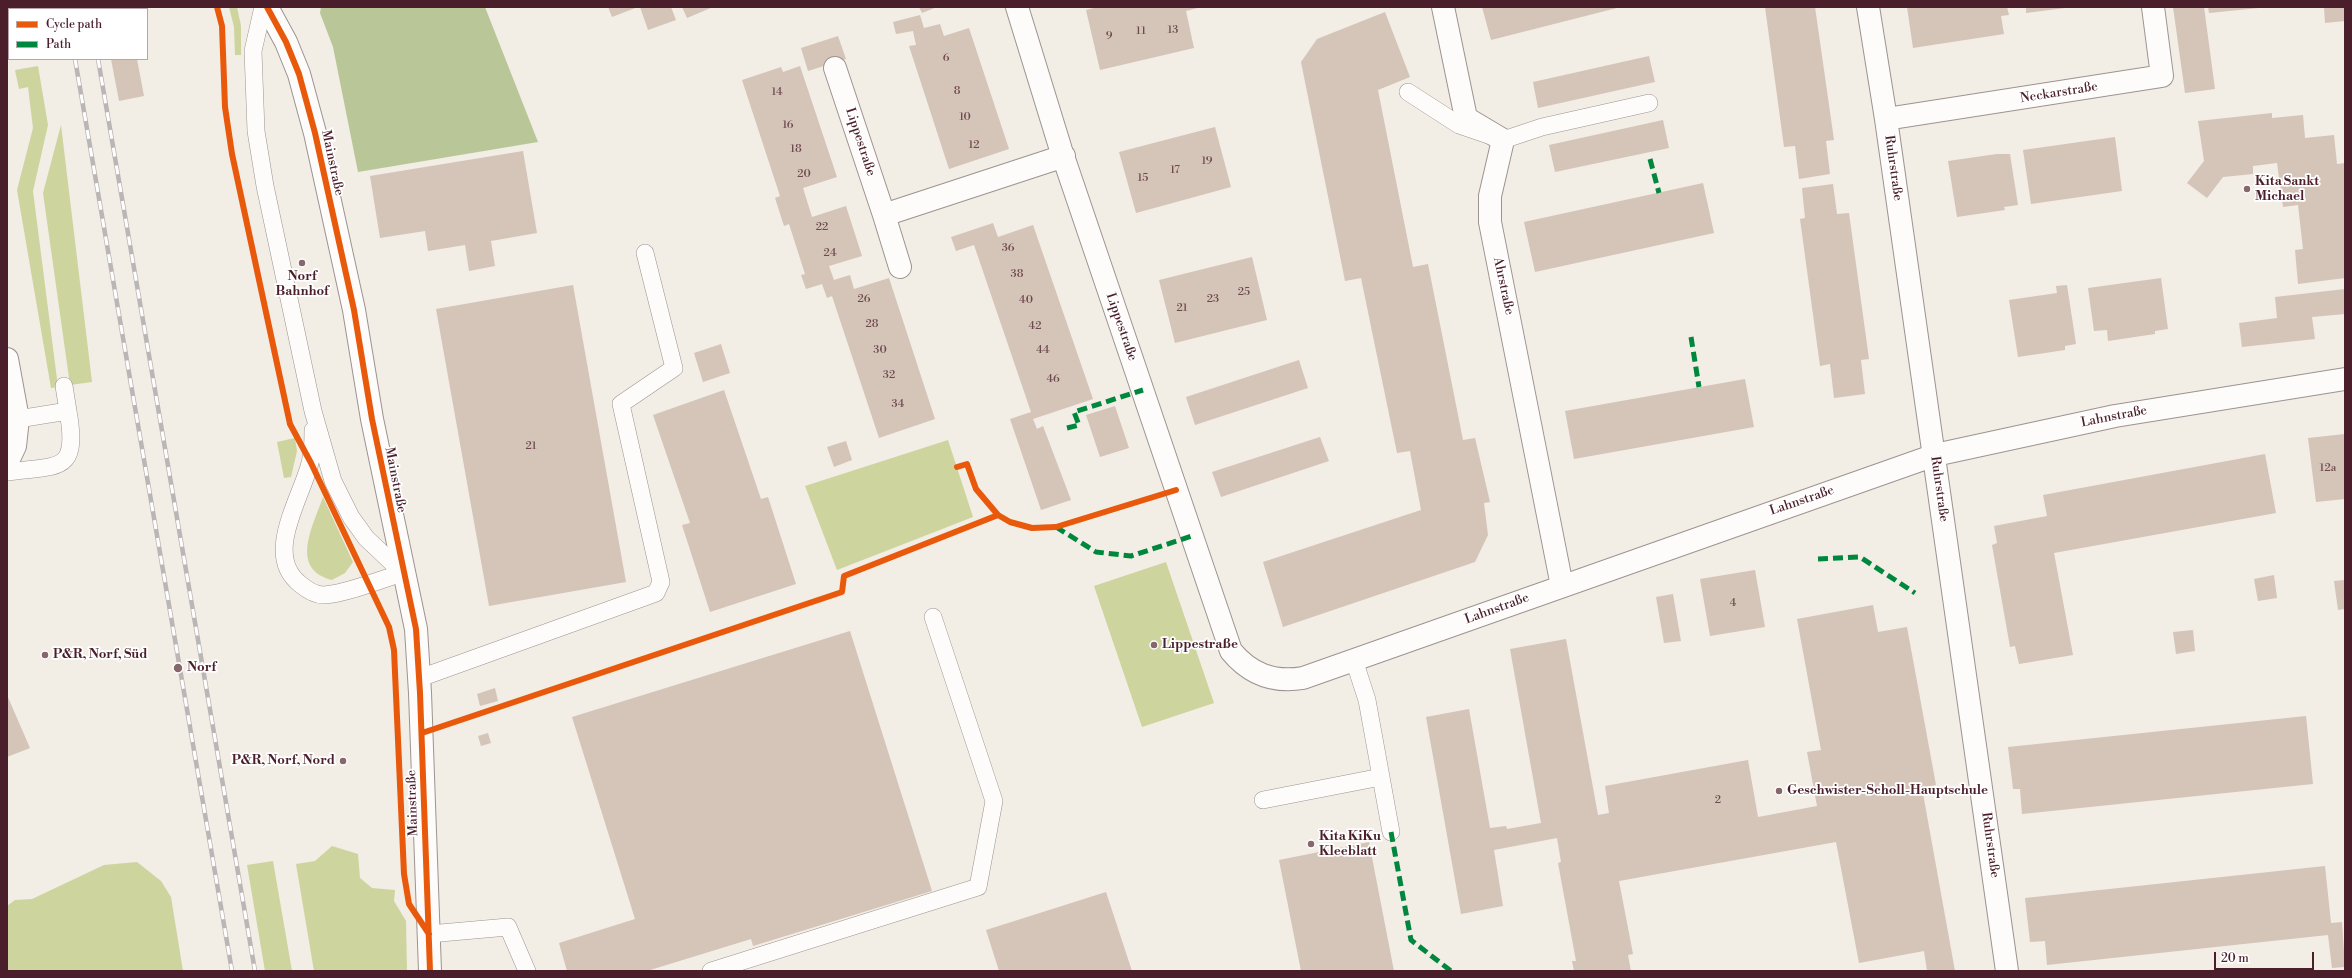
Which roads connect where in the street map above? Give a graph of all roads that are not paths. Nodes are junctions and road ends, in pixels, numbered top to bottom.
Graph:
1 (263, 7) edge
2 (267, 7) edge
3 (1017, 7) edge
4 (1443, 7) edge
5 (1868, 7) edge
6 (2153, 7) edge
7 (836, 68) dead end
8 (1408, 92) dead end
9 (1649, 103) dead end
10 (1886, 119) junction
11 (1503, 140) junction
12 (1064, 156) junction
13 (884, 215) junction
14 (644, 253) dead end
15 (900, 267) dead end
16 (7, 359) edge
17 (2345, 379) edge
18 (64, 386) dead end
19 (68, 411) junction
20 (313, 411) junction
21 (18, 418) junction
22 (1935, 455) junction
23 (7, 463) edge
24 (7, 472) edge
25 (403, 573) junction
26 (1562, 586) junction
27 (933, 617) dead end
28 (1354, 660) junction
29 (420, 678) junction
30 (1275, 680) joint
31 (1381, 778) junction
32 (1263, 800) dead end
33 (1391, 832) dead end
34 (429, 934) junction
35 (430, 971) edge
36 (527, 971) edge
37 (711, 971) edge
38 (2007, 971) edge

1 - 20 lane
2 - 25 street, Mainstraße
3 - 12 street, Lippestraße
4 - 11 street
5 - 10 street, Ruhrstraße
6 - 10 street, Neckarstraße
7 - 13 street, Lippestraße
8 - 11 lane
9 - 11 lane
10 - 22 street, Ruhrstraße
11 - 26 street, Ahrstraße
12 - 13 street
12 - 30 street, Lippestraße
13 - 15 street, Lippestraße
14 - 29 lane
16 - 21 street
17 - 22 street, Lahnstraße
18 - 19 lane
19 - 21 lane
19 - 24 lane
20 - 25 lane
20 - 25 lane
21 - 23 street
22 - 26 street, Lahnstraße
22 - 38 street, Ruhrstraße
25 - 29 street, Mainstraße
26 - 28 street, Lahnstraße
27 - 37 lane
28 - 30 street, Lahnstraße
28 - 31 lane
29 - 34 street, Mainstraße
31 - 32 lane
31 - 33 lane
34 - 35 street, Mainstraße
34 - 36 lane

